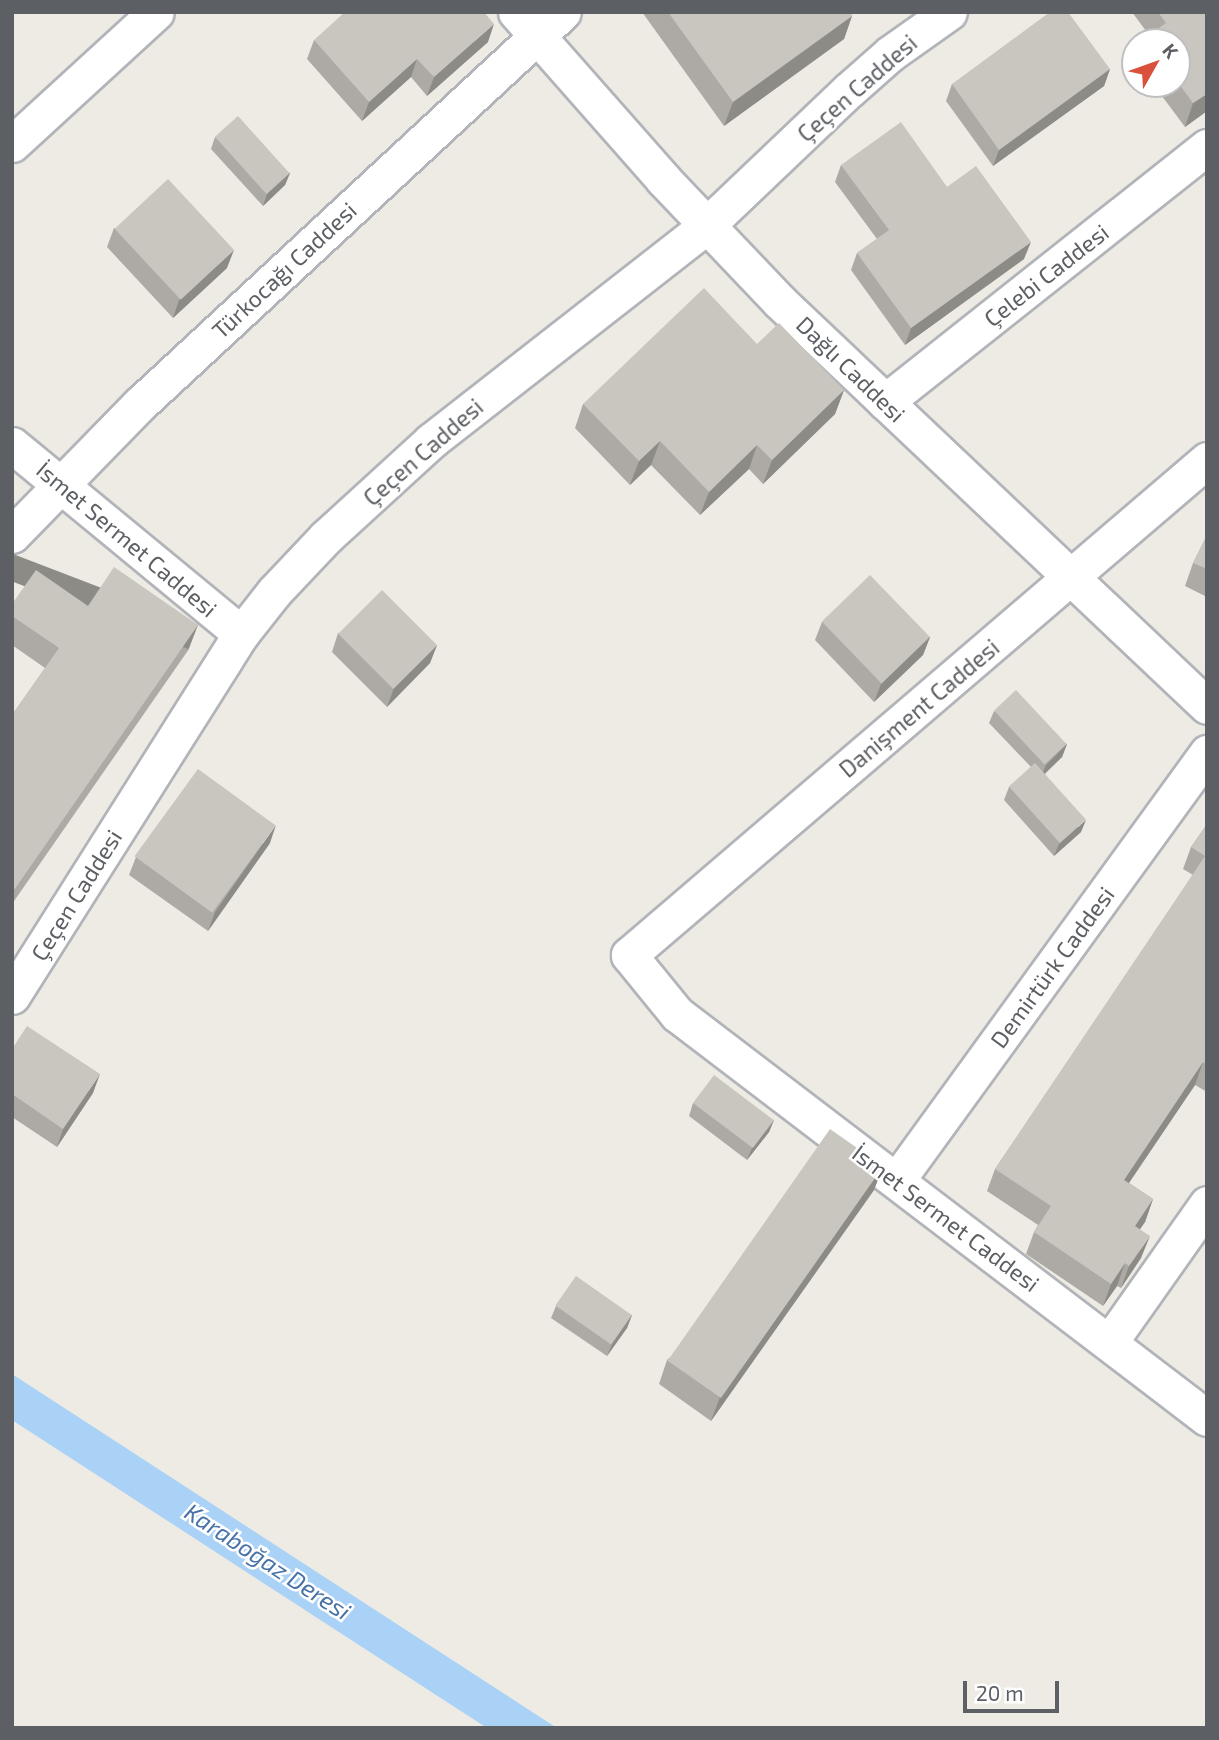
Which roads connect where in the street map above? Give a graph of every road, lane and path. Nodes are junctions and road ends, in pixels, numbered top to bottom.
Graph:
1 (156, 12) edge
2 (563, 12) edge
3 (949, 12) edge
4 (526, 24) edge
5 (12, 144) edge
6 (1207, 147) edge
7 (706, 226) junction
8 (885, 402) junction
9 (12, 445) edge
10 (1207, 460) edge
11 (60, 484) junction
12 (12, 536) edge
13 (1070, 579) junction
14 (241, 634) junction
15 (1207, 706) edge
16 (1207, 753) edge
17 (629, 955) joint
18 (12, 996) edge
19 (897, 1180) junction
20 (1207, 1204) edge
21 (1109, 1343) junction
22 (1207, 1418) edge

1 - 5 street
2 - 4 street, Türkocağı Caddesi
3 - 7 street, Çeçen Caddesi
4 - 7 street, Dağlı Caddesi
4 - 11 street, Türkocağı Caddesi
6 - 8 street, Çelebi Caddesi
7 - 8 street, Dağlı Caddesi
7 - 14 street, Çeçen Caddesi
8 - 13 street, Dağlı Caddesi
9 - 11 street, İsmet Sermet Caddesi
10 - 13 street, Danişment Caddesi
11 - 12 street, Türkocağı Caddesi
11 - 14 street, İsmet Sermet Caddesi
13 - 15 street, Dağlı Caddesi
13 - 17 street, Danişment Caddesi
14 - 18 street, Çeçen Caddesi
16 - 19 street, Demirtürk Caddesi
17 - 19 street, İsmet Sermet Caddesi
19 - 21 street, İsmet Sermet Caddesi
20 - 21 street
21 - 22 street, İsmet Sermet Caddesi

